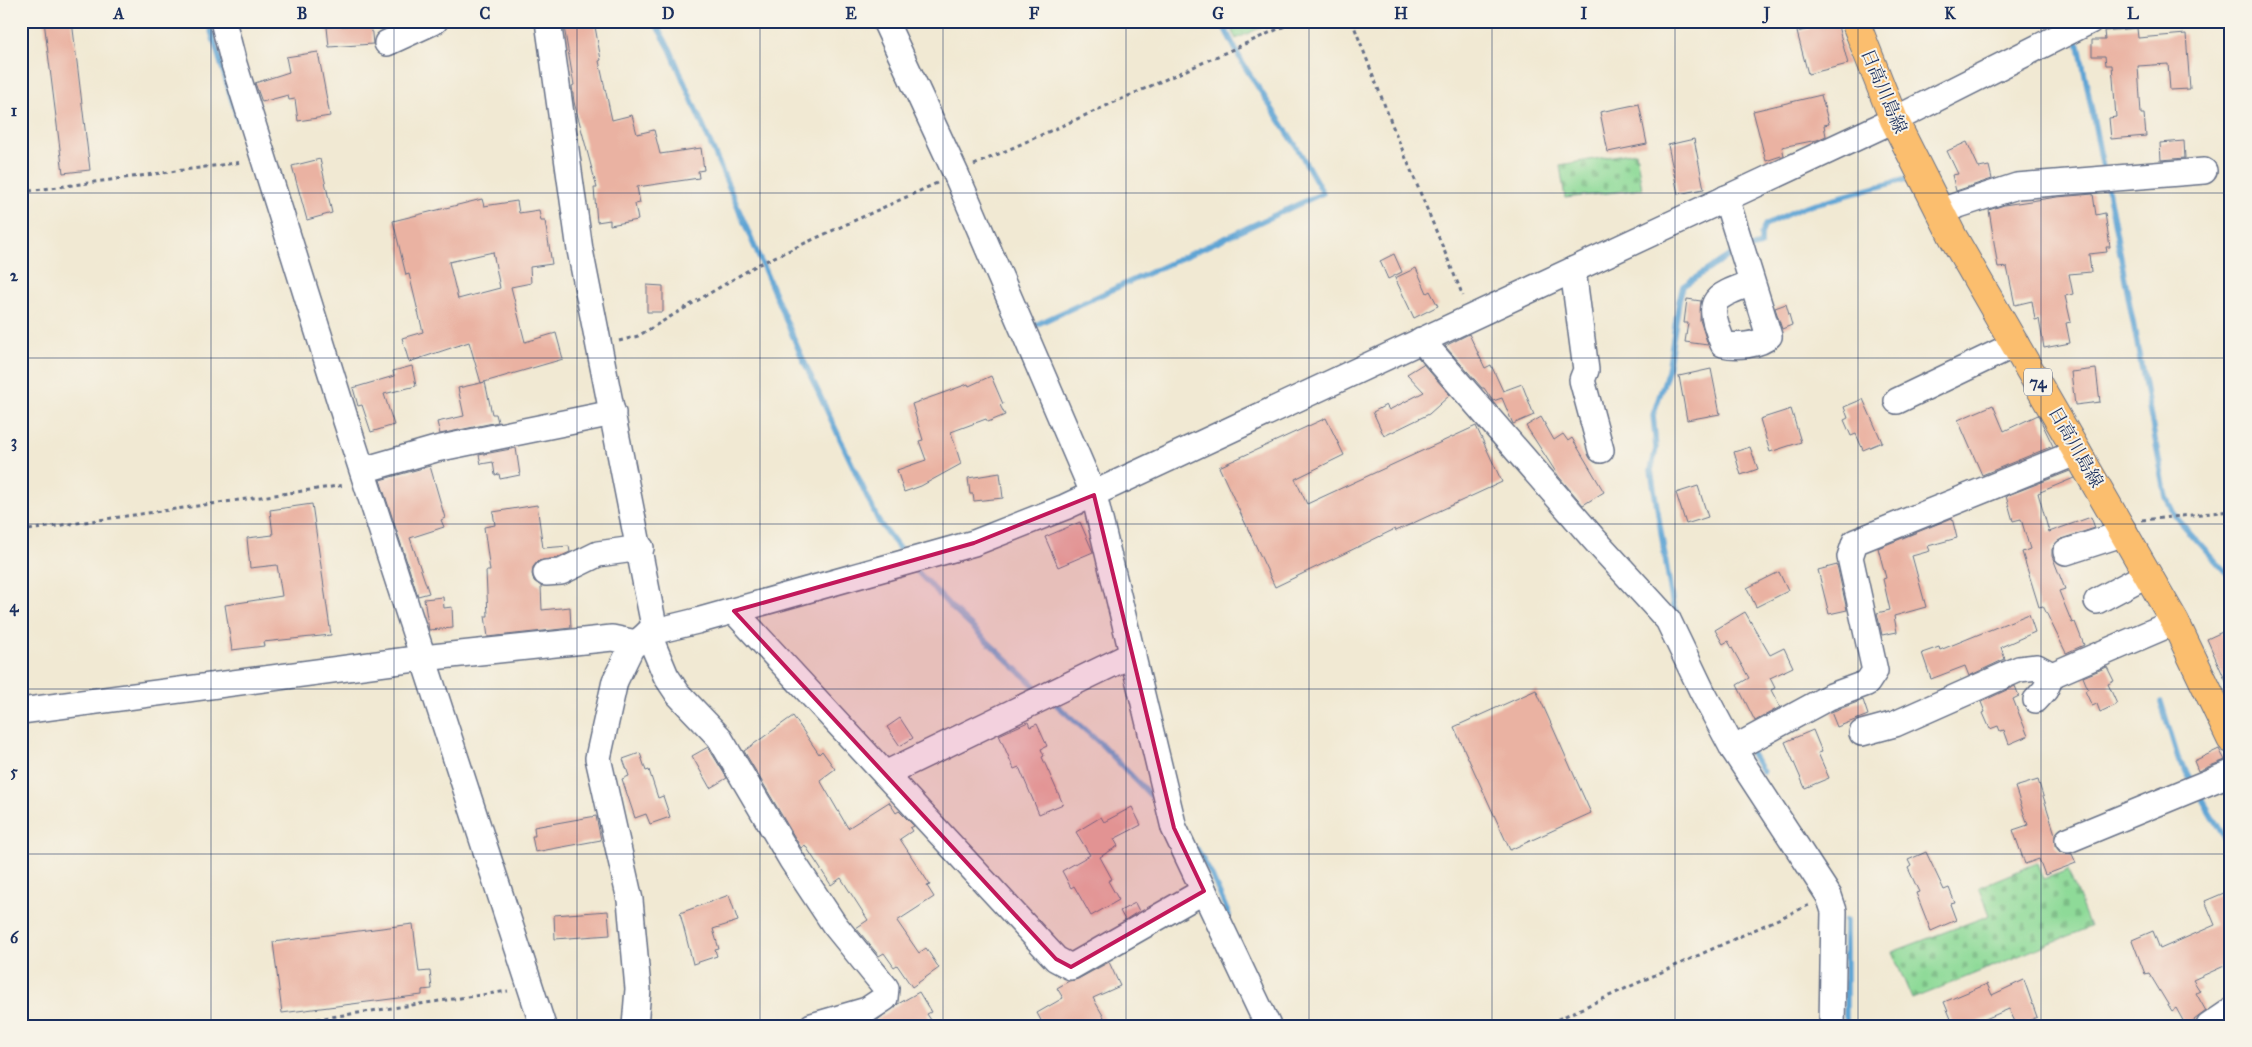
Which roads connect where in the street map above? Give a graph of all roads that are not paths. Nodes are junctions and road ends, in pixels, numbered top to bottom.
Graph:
1 (223, 21) edge
2 (435, 21) edge
3 (548, 21) edge
4 (885, 21) edge
5 (1855, 21) edge
6 (2090, 21) edge
7 (387, 42) dead end
8 (1894, 120) junction
9 (2204, 171) dead end
10 (1726, 198) junction
11 (1940, 211) junction
12 (1573, 270) junction
13 (1752, 283) dead end
14 (1421, 340) junction
15 (2016, 344) junction
16 (1897, 401) dead end
17 (613, 413) junction
18 (1601, 450) dead end
19 (2078, 452) junction
20 (366, 476) junction
21 (1094, 495) junction
22 (2122, 528) junction
23 (640, 548) junction
24 (2066, 552) dead end
25 (546, 573) dead end
26 (2148, 574) junction
27 (2097, 601) dead end
28 (734, 611) junction
29 (2175, 622) junction
30 (647, 636) junction
31 (1133, 654) junction
32 (423, 658) junction
33 (2052, 675) junction
34 (2036, 700) dead end
35 (21, 711) edge
36 (1862, 733) dead end
37 (2231, 739) edge
38 (1733, 749) junction
39 (2231, 773) edge
40 (885, 774) junction
41 (2068, 840) dead end
42 (1204, 891) junction
43 (2231, 1011) edge
44 (543, 1026) edge
45 (635, 1026) edge
46 (812, 1026) edge
47 (1268, 1026) edge
48 (1832, 1026) edge
49 (2209, 1026) edge

1 - 20 street
2 - 7 street
3 - 17 street
4 - 21 street
5 - 8 main road, 日高川島線 / 74
6 - 8 street
8 - 10 street
8 - 11 main road, 日高川島線 / 74
9 - 11 street
10 - 12 street
10 - 13 street
11 - 15 main road, 日高川島線 / 74
12 - 14 street
12 - 18 street
14 - 21 street
14 - 38 street
15 - 16 street
15 - 19 main road, 日高川島線 / 74
17 - 20 street
17 - 23 street
19 - 22 main road, 日高川島線 / 74
19 - 38 street
20 - 32 street
21 - 28 street
21 - 31 street
22 - 24 street
22 - 26 main road, 日高川島線 / 74
23 - 25 street
23 - 30 street
26 - 27 street
26 - 29 main road, 日高川島線 / 74
28 - 30 street
28 - 40 street
29 - 33 street
29 - 37 main road, 日高川島線 / 74
30 - 32 street
30 - 45 street
30 - 46 street
31 - 40 street
31 - 42 street
32 - 35 street
32 - 44 street
33 - 34 street
33 - 36 street
38 - 48 street
39 - 41 street
40 - 42 street
42 - 47 street
43 - 49 street

